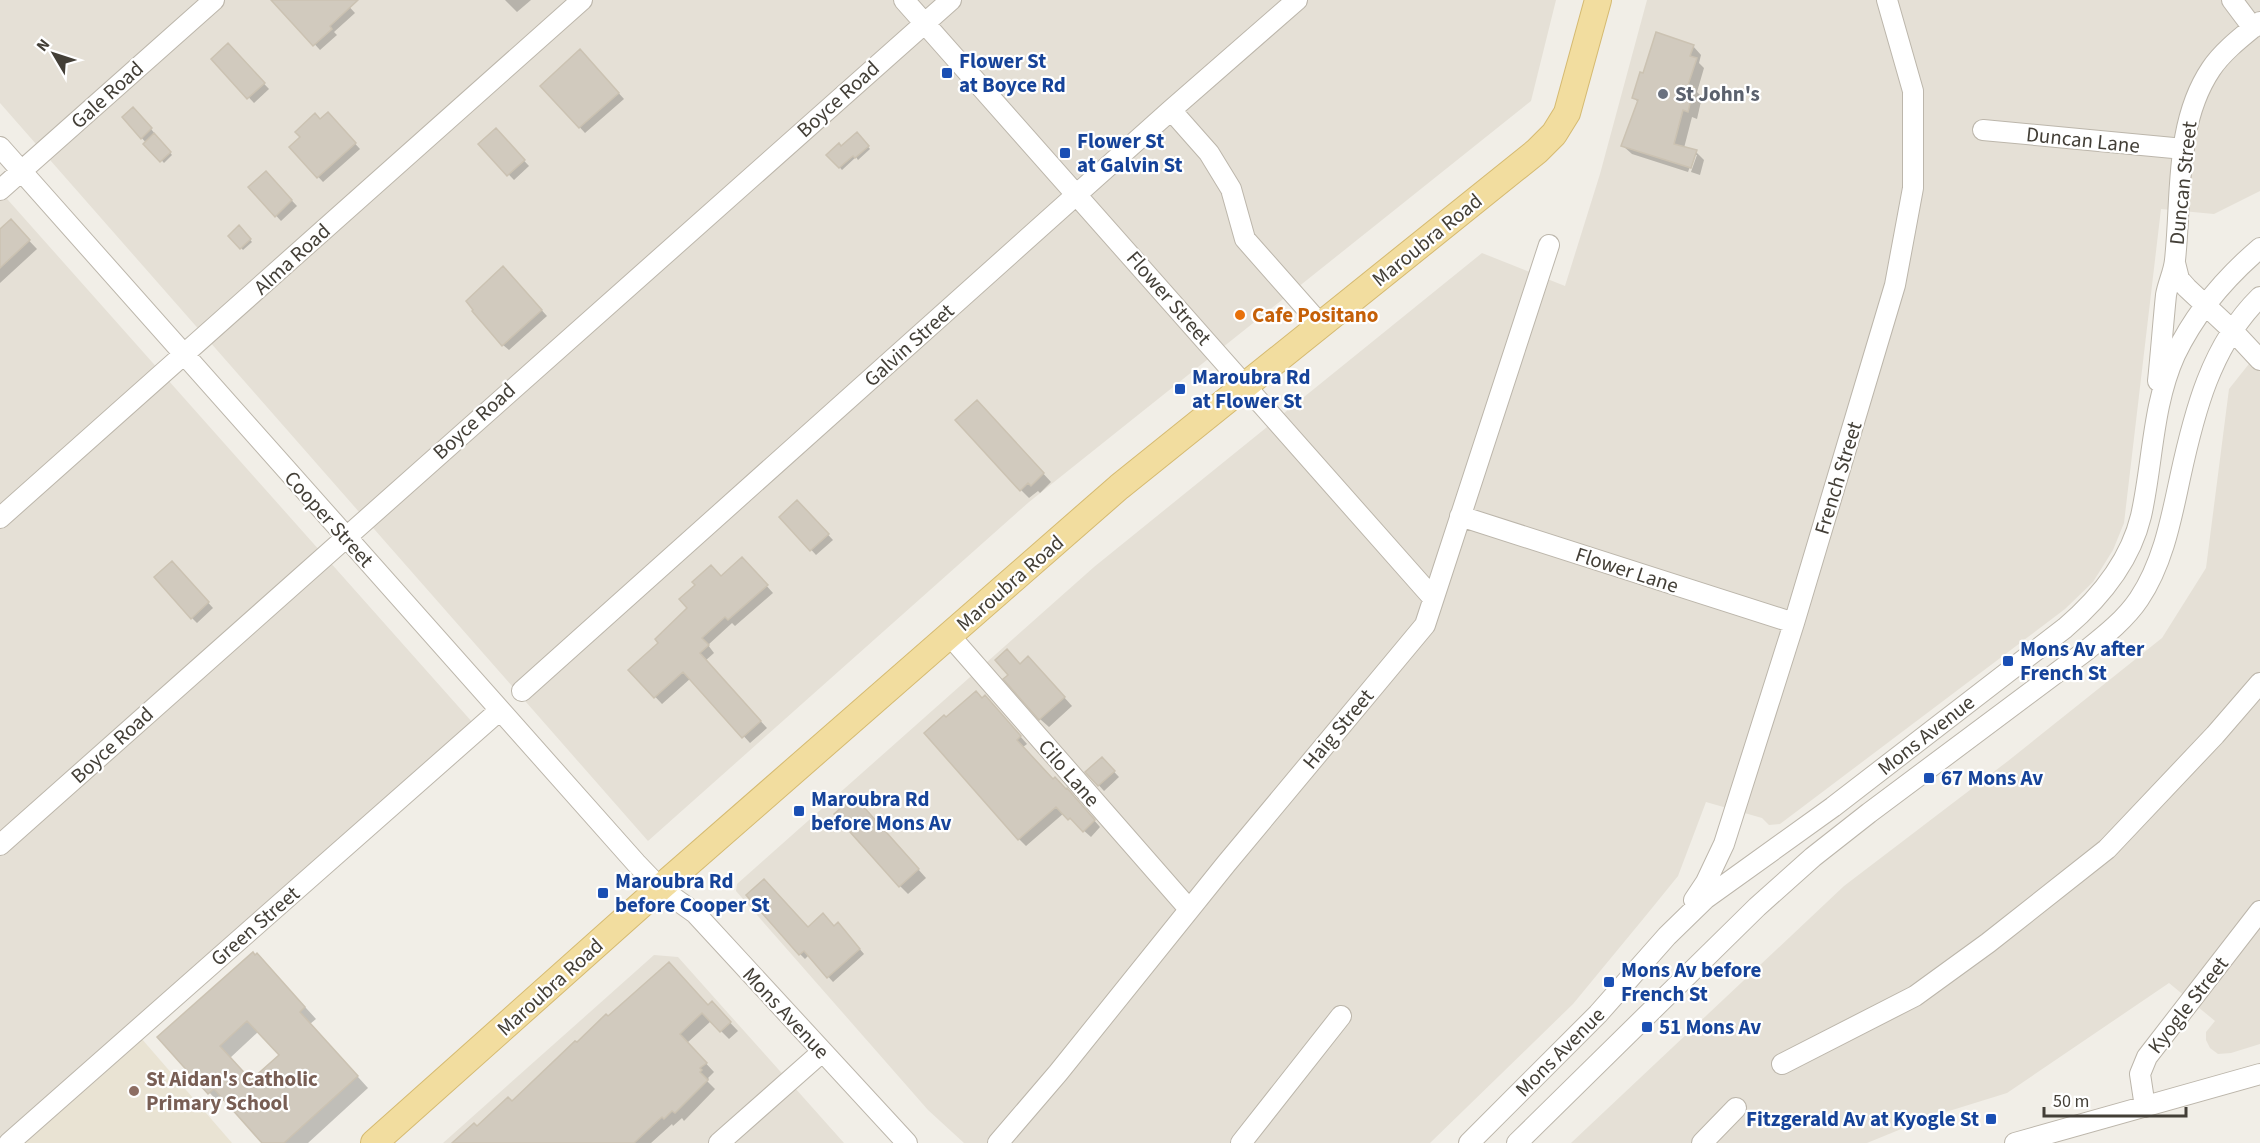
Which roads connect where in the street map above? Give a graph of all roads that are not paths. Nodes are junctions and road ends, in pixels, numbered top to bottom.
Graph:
1 (214, 0) edge
2 (582, 0) edge
3 (904, 0) edge
4 (951, 0) edge
5 (1297, 0) edge
6 (1598, 0) edge
7 (1887, 0) edge
8 (2232, 0) edge
9 (924, 23) junction
10 (2257, 25) edge
11 (1171, 110) junction
12 (1983, 130) dead end
13 (0, 147) edge
14 (2184, 149) junction
15 (21, 171) junction
16 (0, 190) edge
17 (1077, 194) junction
18 (1549, 245) dead end
19 (2260, 249) edge
20 (2175, 263) junction
21 (2260, 297) edge
22 (2205, 305) junction
23 (1321, 326) junction
24 (2233, 331) junction
25 (184, 355) junction
26 (2260, 360) edge
27 (1246, 386) junction
28 (2154, 432) junction
29 (1460, 516) junction
30 (0, 518) edge
31 (344, 537) junction
32 (1433, 598) junction
33 (1794, 623) junction
34 (950, 636) junction
35 (2260, 682) edge
36 (522, 690) dead end
37 (500, 710) junction
38 (0, 845) edge
39 (660, 888) junction
40 (1189, 909) junction
41 (2260, 911) edge
42 (1667, 936) junction
43 (1341, 1016) dead end
44 (822, 1052) junction
45 (1782, 1064) dead end
46 (2260, 1074) edge
47 (2145, 1107) junction
48 (1736, 1108) dead end
49 (9, 1143) edge
50 (374, 1143) edge
51 (719, 1143) edge
52 (907, 1143) edge
53 (998, 1143) edge
54 (1241, 1143) edge
55 (1469, 1143) edge
56 (1517, 1143) edge
57 (1702, 1143) edge
58 (2015, 1143) edge

1 - 15 street, Gale Road
2 - 25 street, Alma Road
3 - 9 street, Flower Street
4 - 9 street, Boyce Road
5 - 11 street, Galvin Street
6 - 23 main road, Maroubra Road
7 - 33 street, French Street
8 - 10 street
9 - 17 street, Flower Street
9 - 31 street, Boyce Road
10 - 14 street, Duncan Street
11 - 17 street, Galvin Street
11 - 23 street
12 - 14 street, Duncan Lane
13 - 15 street, Cooper Street
14 - 20 street, Duncan Street
15 - 16 street, Gale Road
15 - 25 street, Cooper Street
17 - 27 street, Flower Street
17 - 36 street, Galvin Street
18 - 29 street, Haig Street
19 - 22 street, Mons Avenue
20 - 22 street, Duncan Street
20 - 28 street, Duncan Street
21 - 24 street, Mons Avenue
22 - 24 street, Duncan Street
22 - 28 street, Mons Avenue
23 - 27 main road, Maroubra Road
24 - 26 street, Duncan Street
24 - 56 street, Mons Avenue
25 - 30 street, Alma Road
25 - 31 street, Cooper Street
27 - 32 street, Flower Street
27 - 34 main road, Maroubra Road
28 - 42 street, Mons Avenue
29 - 32 street, Haig Street
29 - 33 street, Flower Lane
31 - 37 street, Cooper Street
31 - 38 street, Boyce Road
32 - 40 street, Haig Street
33 - 42 street, French Street
34 - 39 main road, Maroubra Road
34 - 40 street, Cilo Lane
35 - 45 street
37 - 39 street, Cooper Street
37 - 49 street, Green Street
39 - 44 street, Mons Avenue
39 - 50 main road, Maroubra Road
40 - 53 street, Haig Street
41 - 47 street, Kyogle Street
42 - 55 street, Mons Avenue
43 - 54 street
44 - 51 street
44 - 52 street, Mons Avenue
46 - 47 street
47 - 58 street
48 - 57 street

